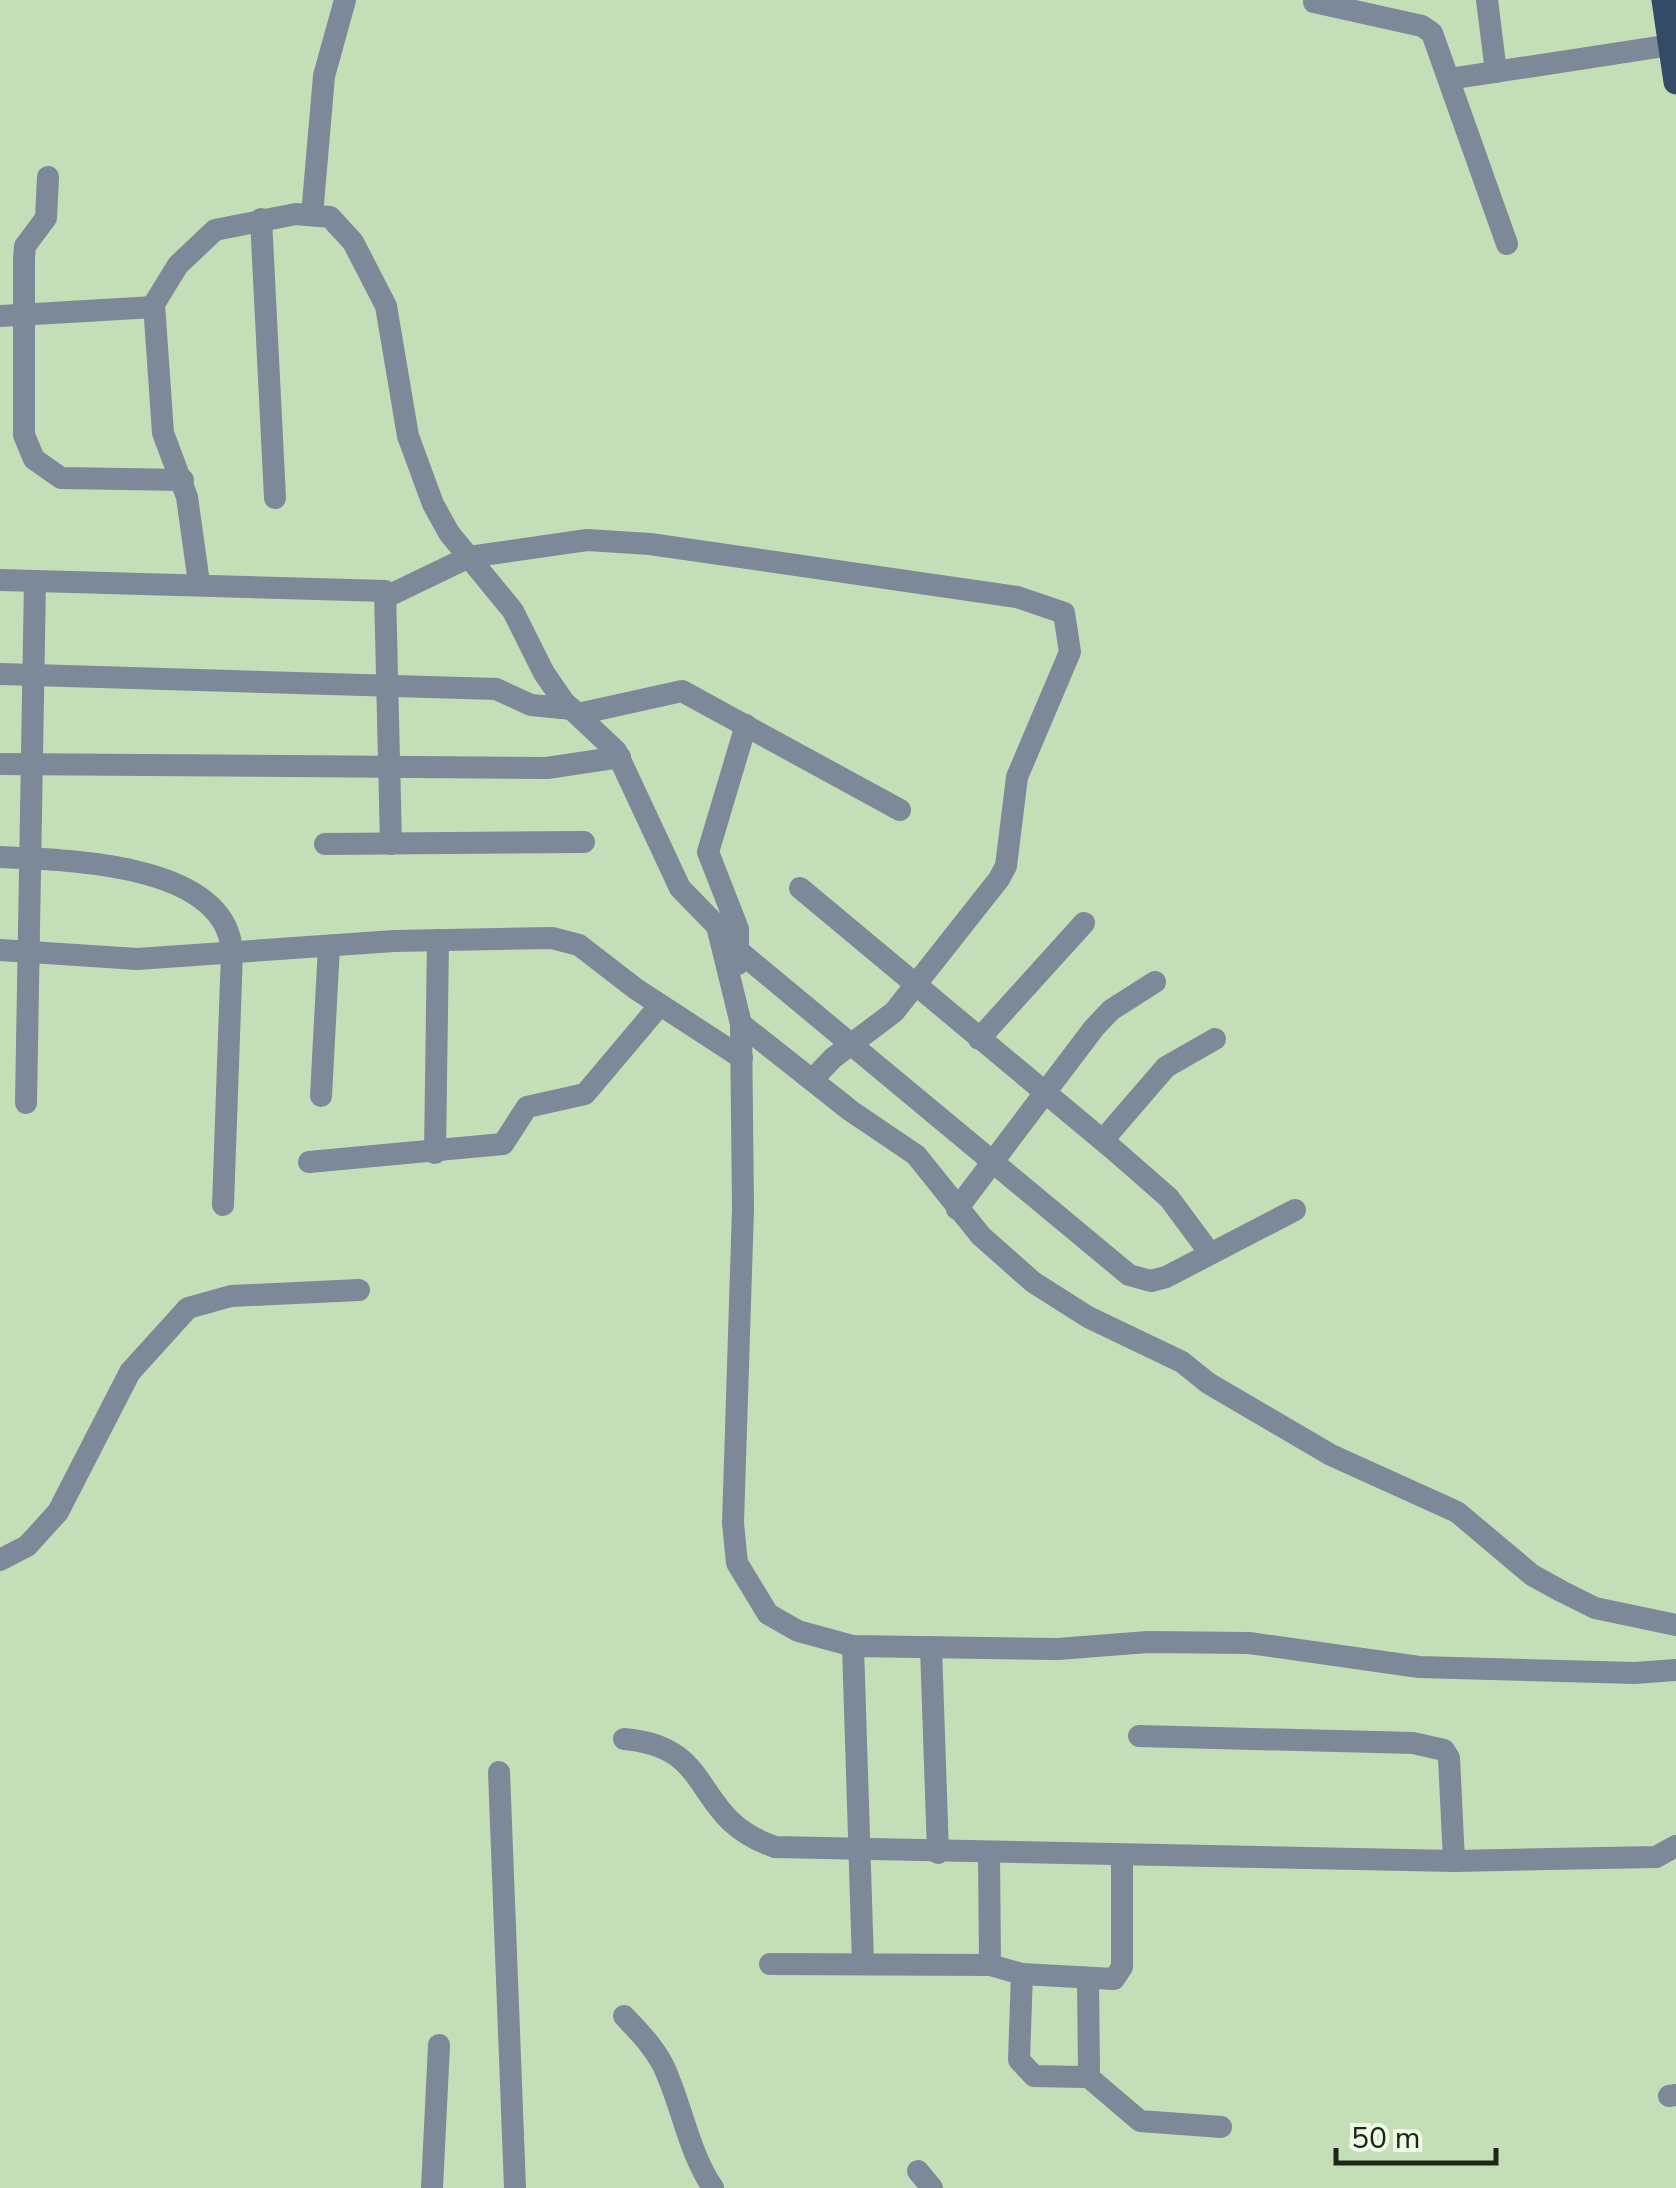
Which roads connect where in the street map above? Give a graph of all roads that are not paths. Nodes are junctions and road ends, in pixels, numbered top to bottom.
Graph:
1 (345, 0) edge
2 (1487, 0) edge
3 (1664, 0) edge
4 (1314, 2) edge
5 (1671, 45) junction
6 (1496, 72) junction
7 (1449, 79) junction
8 (1676, 82) edge
9 (48, 177) dead end
10 (312, 216) junction
11 (260, 220) junction
12 (1506, 244) dead end
13 (154, 308) junction
14 (12, 315) edge
15 (183, 480) junction
16 (275, 498) dead end
17 (469, 557) junction
18 (0, 580) edge
19 (36, 581) junction
20 (199, 583) junction
21 (388, 596) junction
22 (0, 674) edge
23 (36, 676) junction
24 (390, 687) junction
25 (575, 711) junction
26 (746, 725) junction
27 (620, 757) junction
28 (0, 764) edge
29 (34, 765) junction
30 (389, 768) junction
31 (900, 810) dead end
32 (584, 842) dead end
33 (325, 844) dead end
34 (392, 844) junction
35 (0, 857) edge
36 (32, 859) junction
37 (800, 888) dead end
38 (1084, 923) dead end
39 (438, 940) junction
40 (329, 946) junction
41 (0, 950) edge
42 (30, 951) junction
43 (232, 952) junction
44 (740, 952) junction
45 (1155, 982) dead end
46 (732, 987) junction
47 (914, 988) junction
48 (660, 1005) junction
49 (742, 1024) junction
50 (979, 1039) junction
51 (1215, 1039) dead end
52 (848, 1046) junction
53 (742, 1058) junction
54 (812, 1080) junction
55 (1045, 1093) junction
56 (321, 1096) dead end
57 (26, 1103) dead end
58 (1103, 1140) junction
59 (434, 1153) junction
60 (309, 1162) dead end
61 (992, 1163) junction
62 (223, 1205) dead end
63 (958, 1209) junction
64 (1295, 1210) dead end
65 (1210, 1252) junction
66 (359, 1290) dead end
67 (0, 1560) edge
68 (1676, 1626) edge
69 (853, 1646) junction
70 (932, 1647) junction
71 (1676, 1670) edge
72 (1138, 1736) dead end
73 (624, 1739) dead end
74 (499, 1772) dead end
75 (1676, 1846) edge
76 (860, 1850) junction
77 (938, 1853) junction
78 (989, 1853) junction
79 (1122, 1855) junction
80 (1454, 1861) junction
81 (863, 1963) junction
82 (770, 1964) dead end
83 (990, 1965) junction
84 (1022, 1974) junction
85 (1088, 1980) junction
86 (624, 2016) dead end
87 (440, 2045) dead end
88 (1086, 2075) junction
89 (1221, 2127) dead end
90 (705, 2182) edge
91 (432, 2188) edge
92 (515, 2188) edge

1 - 10 street
2 - 6 street
3 - 5 main road
4 - 7 street
5 - 6 street
5 - 8 main road
6 - 7 street
7 - 12 street
9 - 14 street
10 - 11 street
10 - 17 street
11 - 13 street
11 - 16 street
13 - 14 street
13 - 15 street
14 - 15 street
15 - 20 street
17 - 21 street
17 - 25 street
17 - 47 street
18 - 19 street
19 - 20 street
19 - 23 street
20 - 21 street
21 - 24 street
22 - 23 street
23 - 24 street
23 - 29 street
24 - 25 street
24 - 30 street
25 - 26 street
25 - 27 street
26 - 31 street
26 - 44 street
27 - 30 street
27 - 46 street
28 - 29 street
29 - 30 street
29 - 36 street
30 - 34 street
32 - 34 street
33 - 34 street
35 - 36 street
36 - 42 street
36 - 43 street
37 - 47 street
38 - 50 street
39 - 40 street
39 - 48 street
39 - 59 street
40 - 43 street
40 - 56 street
41 - 42 street
42 - 43 street
42 - 57 street
43 - 62 street
44 - 46 street
44 - 52 street
45 - 55 street
46 - 49 street
47 - 50 street
47 - 52 street
48 - 53 street
48 - 59 street
49 - 53 street
49 - 54 street
50 - 55 street
51 - 58 street
52 - 54 street
52 - 61 street
53 - 69 street
54 - 63 street
55 - 58 street
55 - 61 street
58 - 65 street
59 - 60 street
61 - 63 street
61 - 65 street
63 - 68 street
64 - 65 street
66 - 67 street
69 - 70 street
69 - 76 street
70 - 71 street
70 - 77 street
72 - 80 street
73 - 76 street
74 - 92 street
75 - 80 street
76 - 77 street
76 - 81 street
77 - 78 street
78 - 79 street
78 - 83 street
79 - 80 street
79 - 85 street
81 - 82 street
81 - 83 street
83 - 84 street
84 - 85 street
84 - 88 street
85 - 88 street
86 - 90 street
87 - 91 street
88 - 89 street

